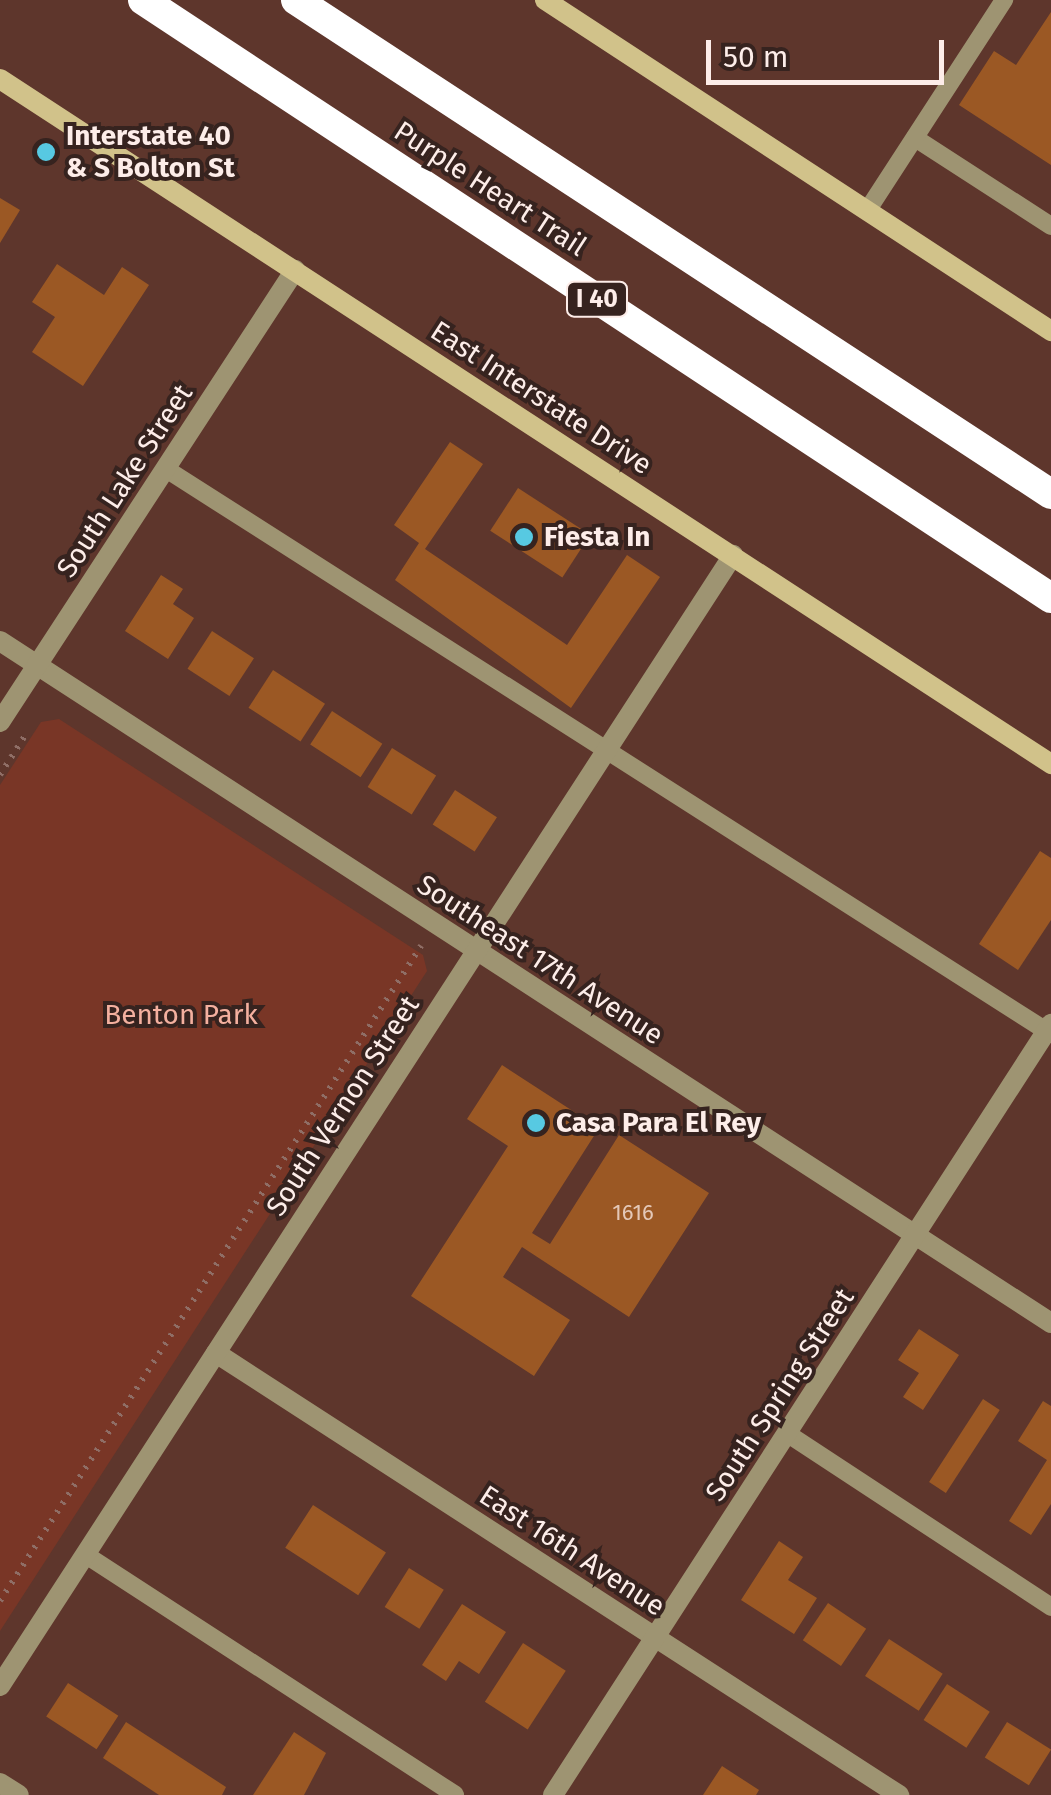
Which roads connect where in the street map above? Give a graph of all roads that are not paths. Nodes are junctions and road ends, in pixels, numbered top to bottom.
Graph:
1 (143, 0) edge
2 (296, 0) edge
3 (545, 0) edge
4 (1004, 0) edge
5 (0, 79) edge
6 (915, 138) junction
7 (868, 211) junction
8 (1051, 226) edge
9 (295, 270) junction
10 (1051, 331) edge
11 (166, 469) junction
12 (1051, 494) edge
13 (733, 555) junction
14 (1051, 598) edge
15 (0, 641) edge
16 (38, 665) junction
17 (0, 722) edge
18 (604, 752) junction
19 (1051, 764) edge
20 (475, 951) junction
21 (1050, 1030) edge
22 (915, 1236) junction
23 (1051, 1323) edge
24 (216, 1353) junction
25 (788, 1434) junction
26 (86, 1555) junction
27 (1051, 1607) edge
28 (656, 1637) junction
29 (0, 1686) edge
30 (0, 1783) edge
31 (19, 1795) edge
32 (455, 1795) edge
33 (553, 1795) edge
34 (899, 1795) edge

1 - 14 highway, Purple Heart Trail / I 40
2 - 12 highway, Purple Heart Trail
3 - 7 main road
4 - 6 lane
5 - 9 main road, East Interstate Drive
6 - 7 lane
6 - 8 lane
7 - 10 main road
9 - 11 street, South Lake Street
9 - 13 main road, East Interstate Drive
11 - 16 street, South Lake Street
11 - 18 lane
13 - 18 street, South Vernon Street
13 - 19 main road, East Interstate Drive
15 - 16 street, Southeast 17th Avenue
16 - 17 street, South Lake Street
16 - 20 street, Southeast 17th Avenue
18 - 20 street, South Vernon Street
18 - 21 lane
20 - 22 street, Southeast 17th Avenue
20 - 24 street, South Vernon Street
21 - 22 street, South Spring Street
22 - 23 street, Southeast 17th Avenue
22 - 25 street, South Spring Street
24 - 26 street, South Vernon Street
24 - 28 street, East 16th Avenue
25 - 27 lane
25 - 28 street, South Spring Street
26 - 29 street, South Vernon Street
26 - 32 lane
28 - 33 street, South Spring Street
28 - 34 street, East 16th Avenue
30 - 31 street

